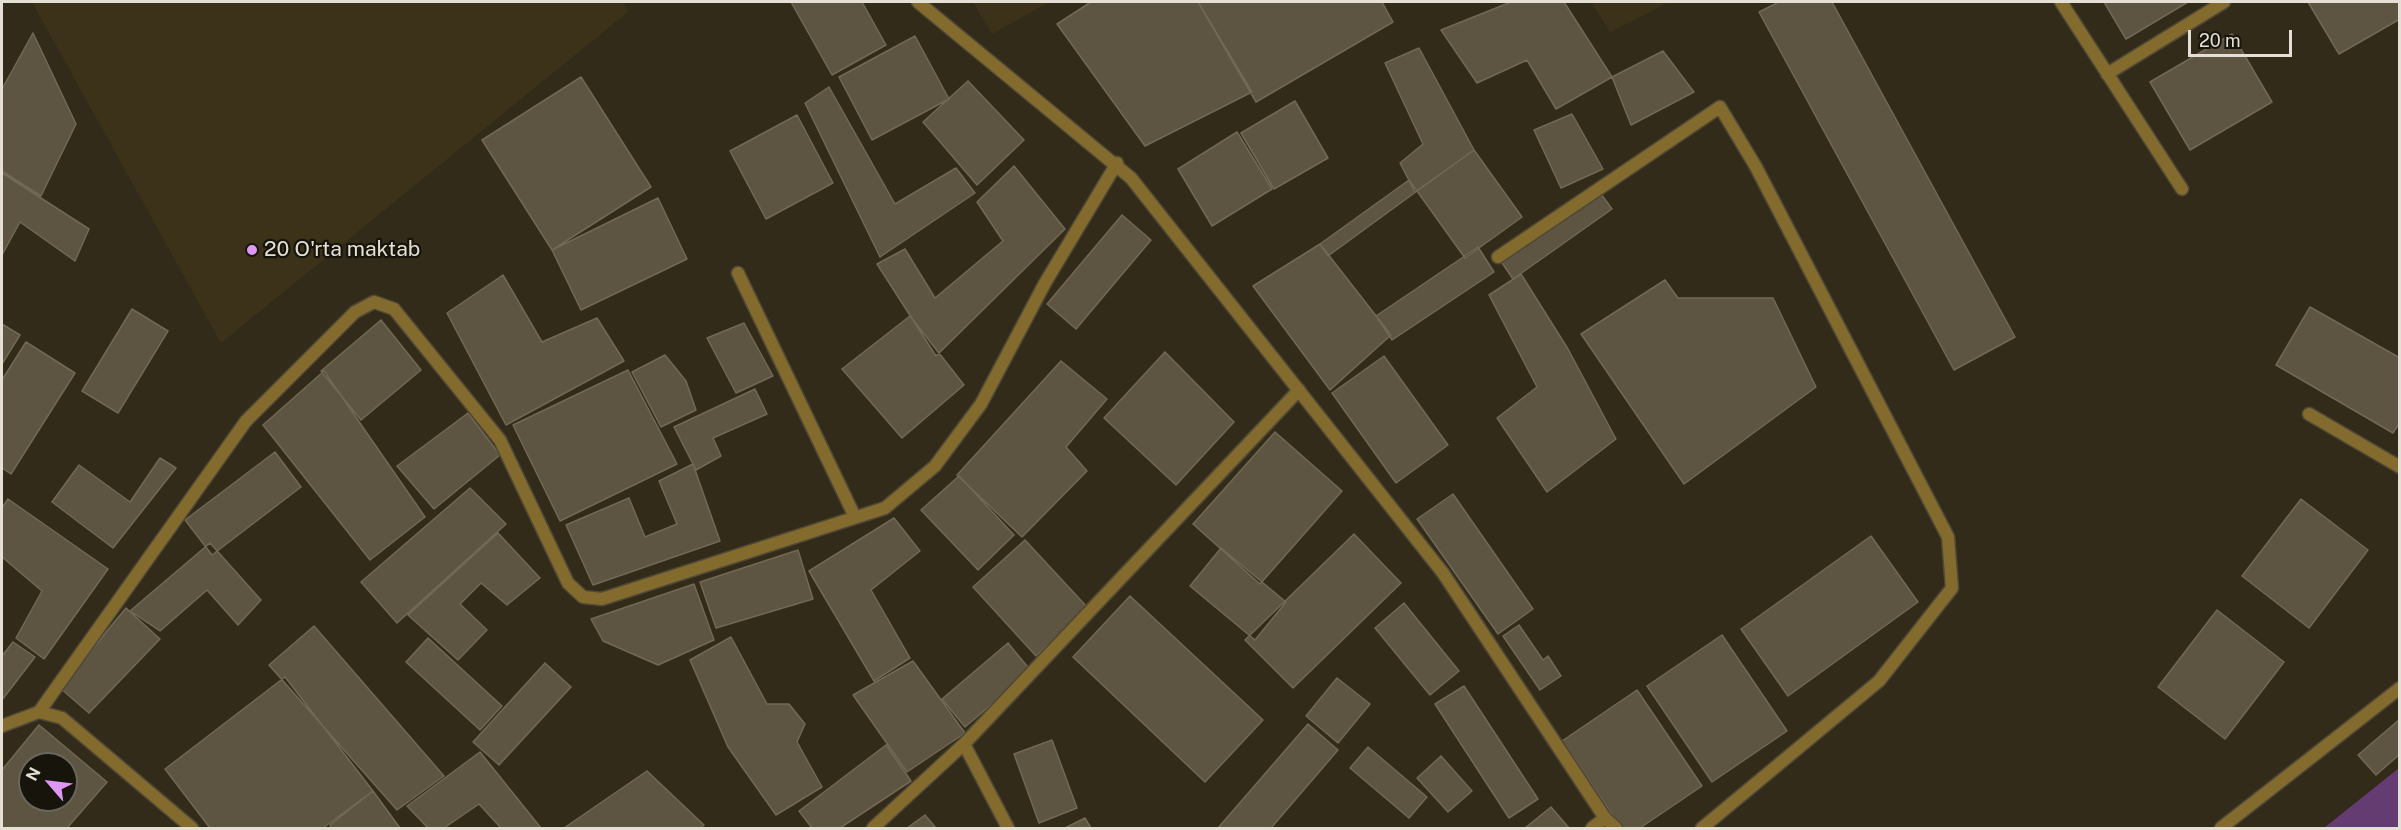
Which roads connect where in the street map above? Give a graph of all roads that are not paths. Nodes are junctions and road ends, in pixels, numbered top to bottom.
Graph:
1 (918, 2) edge
2 (2061, 2) edge
3 (2224, 2) edge
4 (2107, 74) junction
5 (1117, 163) junction
6 (2182, 189) dead end
7 (1498, 257) dead end
8 (738, 273) dead end
9 (1299, 390) junction
10 (2309, 414) dead end
11 (2400, 467) edge
12 (855, 517) junction
13 (2400, 688) edge
14 (39, 712) junction
15 (2, 726) edge
16 (964, 744) junction
17 (1605, 818) junction
18 (192, 828) edge
19 (873, 828) edge
20 (1008, 828) edge
21 (1592, 828) edge
22 (1616, 828) edge
23 (1702, 828) edge
24 (2221, 828) edge

1 - 5 street
2 - 4 street
3 - 4 street
4 - 6 street
5 - 9 street
5 - 12 street
7 - 23 street
8 - 12 street
9 - 16 street
9 - 17 street
10 - 11 street
12 - 14 street
13 - 24 street
14 - 15 street
14 - 18 street
16 - 19 street
16 - 20 street
17 - 21 street
17 - 22 street

